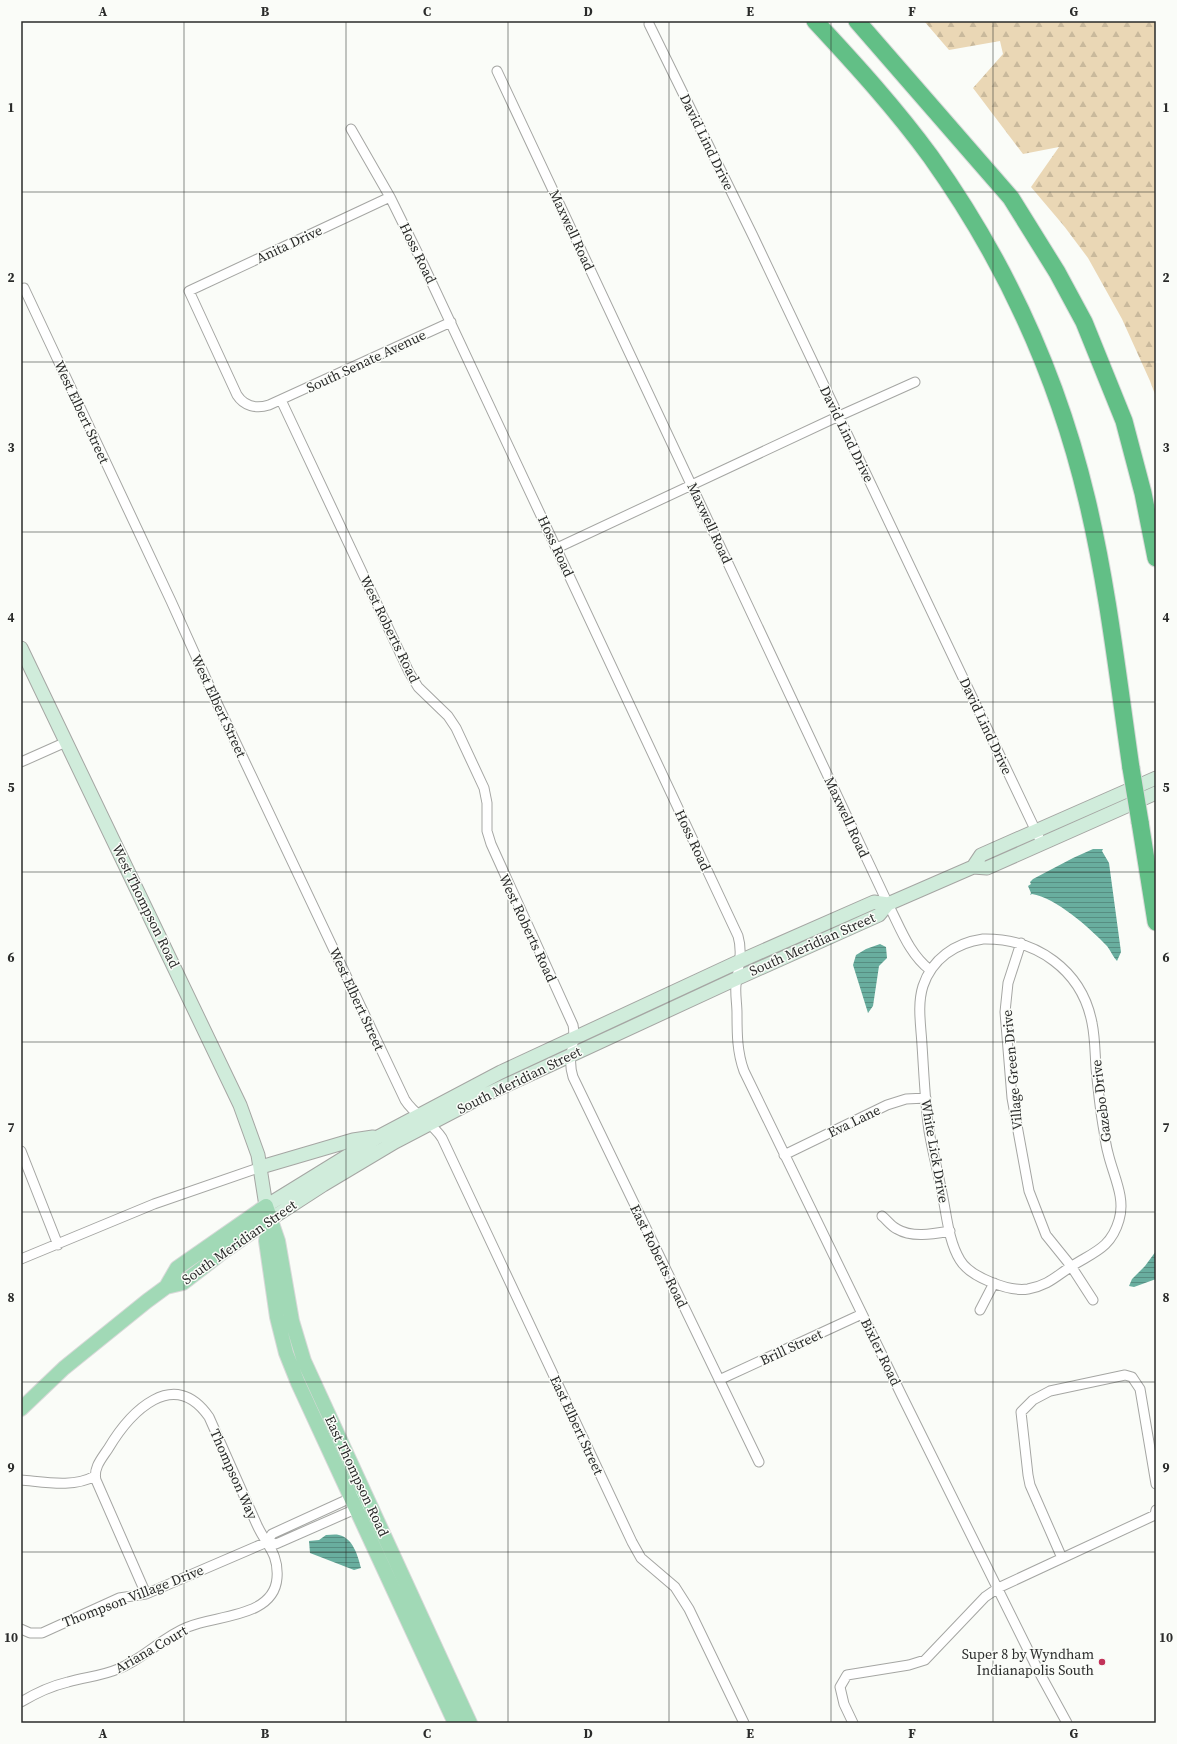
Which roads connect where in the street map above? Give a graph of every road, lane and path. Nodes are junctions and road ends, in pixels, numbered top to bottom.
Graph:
1 (815, 21) edge
2 (857, 21) edge
3 (649, 24) dead end
4 (497, 71) dead end
5 (351, 129) dead end
6 (390, 197) junction
7 (24, 288) dead end
8 (451, 322) junction
9 (915, 382) dead end
10 (281, 400) junction
11 (839, 416) junction
12 (692, 485) junction
13 (557, 548) junction
14 (1156, 558) edge
15 (21, 648) edge
16 (66, 742) junction
17 (21, 762) edge
18 (1156, 778) edge
19 (1156, 793) edge
20 (1036, 832) junction
21 (1042, 844) junction
22 (973, 867) junction
23 (888, 904) junction
24 (1156, 922) edge
25 (1021, 943) junction
26 (739, 970) junction
27 (930, 970) junction
28 (572, 1046) junction
29 (926, 1098) junction
30 (423, 1119) junction
31 (378, 1137) junction
32 (21, 1151) edge
33 (784, 1154) junction
34 (261, 1167) junction
35 (266, 1206) junction
36 (882, 1216) dead end
37 (269, 1220) junction
38 (950, 1231) junction
39 (58, 1245) junction
40 (21, 1259) edge
41 (1071, 1266) junction
42 (994, 1283) junction
43 (166, 1287) junction
44 (1093, 1300) dead end
45 (980, 1310) dead end
46 (862, 1314) junction
47 (719, 1380) junction
48 (21, 1409) edge
49 (759, 1462) dead end
50 (95, 1476) junction
51 (21, 1480) edge
52 (1156, 1484) edge
53 (367, 1497) junction
54 (353, 1503) junction
55 (1156, 1510) edge
56 (267, 1542) junction
57 (1062, 1558) junction
58 (998, 1588) junction
59 (146, 1594) junction
60 (21, 1629) edge
61 (21, 1702) edge
62 (455, 1723) edge
63 (470, 1723) edge
64 (744, 1723) edge
65 (853, 1723) edge
66 (1067, 1723) edge

1 - 24 highway, bridge
2 - 14 highway
3 - 11 street, David Lind Drive
4 - 12 street, Maxwell Road
5 - 6 street, Hoss Road
6 - 8 street, Hoss Road
6 - 10 street, Anita Drive
7 - 30 street, West Elbert Street
8 - 10 street, South Senate Avenue
8 - 13 street, Hoss Road
9 - 11 street
10 - 28 street, West Roberts Road
11 - 12 street
11 - 20 street, David Lind Drive
12 - 13 street
12 - 23 street, Maxwell Road
13 - 26 street, Hoss Road
15 - 16 main road, West Thompson Road
16 - 17 street
16 - 34 main road, West Thompson Road
18 - 20 main road, South Meridian Street
19 - 21 main road, South Meridian Street
20 - 21 street, David Lind Drive
20 - 22 main road, South Meridian Street
21 - 22 main road, South Meridian Street
22 - 23 main road, South Meridian Street
23 - 26 main road, South Meridian Street
23 - 27 street, Maxwell Road
25 - 27 street, White Lick Drive
25 - 41 street, Village Green Drive
25 - 41 street, Gazebo Drive
26 - 28 main road, South Meridian Street
26 - 33 street, Bixler Road
27 - 29 street, White Lick Drive
28 - 30 main road, South Meridian Street
28 - 47 street, East Roberts Road
29 - 33 street, Eva Lane
29 - 38 street, White Lick Drive
30 - 31 main road, South Meridian Street
30 - 37 main road, South Meridian Street
30 - 64 street, East Elbert Street
31 - 34 main road, South Meridian Street
31 - 35 main road, South Meridian Street
32 - 39 street
33 - 46 street, Bixler Road
34 - 35 main road, East Thompson Road
34 - 39 street, South Meridian Street
35 - 37 main road, East Thompson Road
35 - 43 main road, South Meridian Street
36 - 38 street
37 - 43 main road, South Meridian Street
37 - 53 main road, East Thompson Road
37 - 54 main road, East Thompson Road
38 - 42 street, White Lick Drive
39 - 40 street, South Meridian Street
41 - 42 street, White Lick Drive
41 - 44 street, Village Green Drive
42 - 45 street
43 - 48 main road, South Meridian Street
46 - 47 street, Brill Street
46 - 58 street, Bixler Road
47 - 49 street, East Roberts Road
50 - 51 street
50 - 56 street, Thompson Way
50 - 59 street
52 - 57 street
53 - 54 street, Thompson Village Drive
53 - 63 main road, East Thompson Road
54 - 56 street, Thompson Village Drive
54 - 62 main road, East Thompson Road
55 - 57 street
56 - 59 street, Thompson Village Drive
56 - 61 street, Ariana Court
57 - 58 street
58 - 65 street
58 - 66 street, Bixler Road
59 - 60 street, Thompson Village Drive

